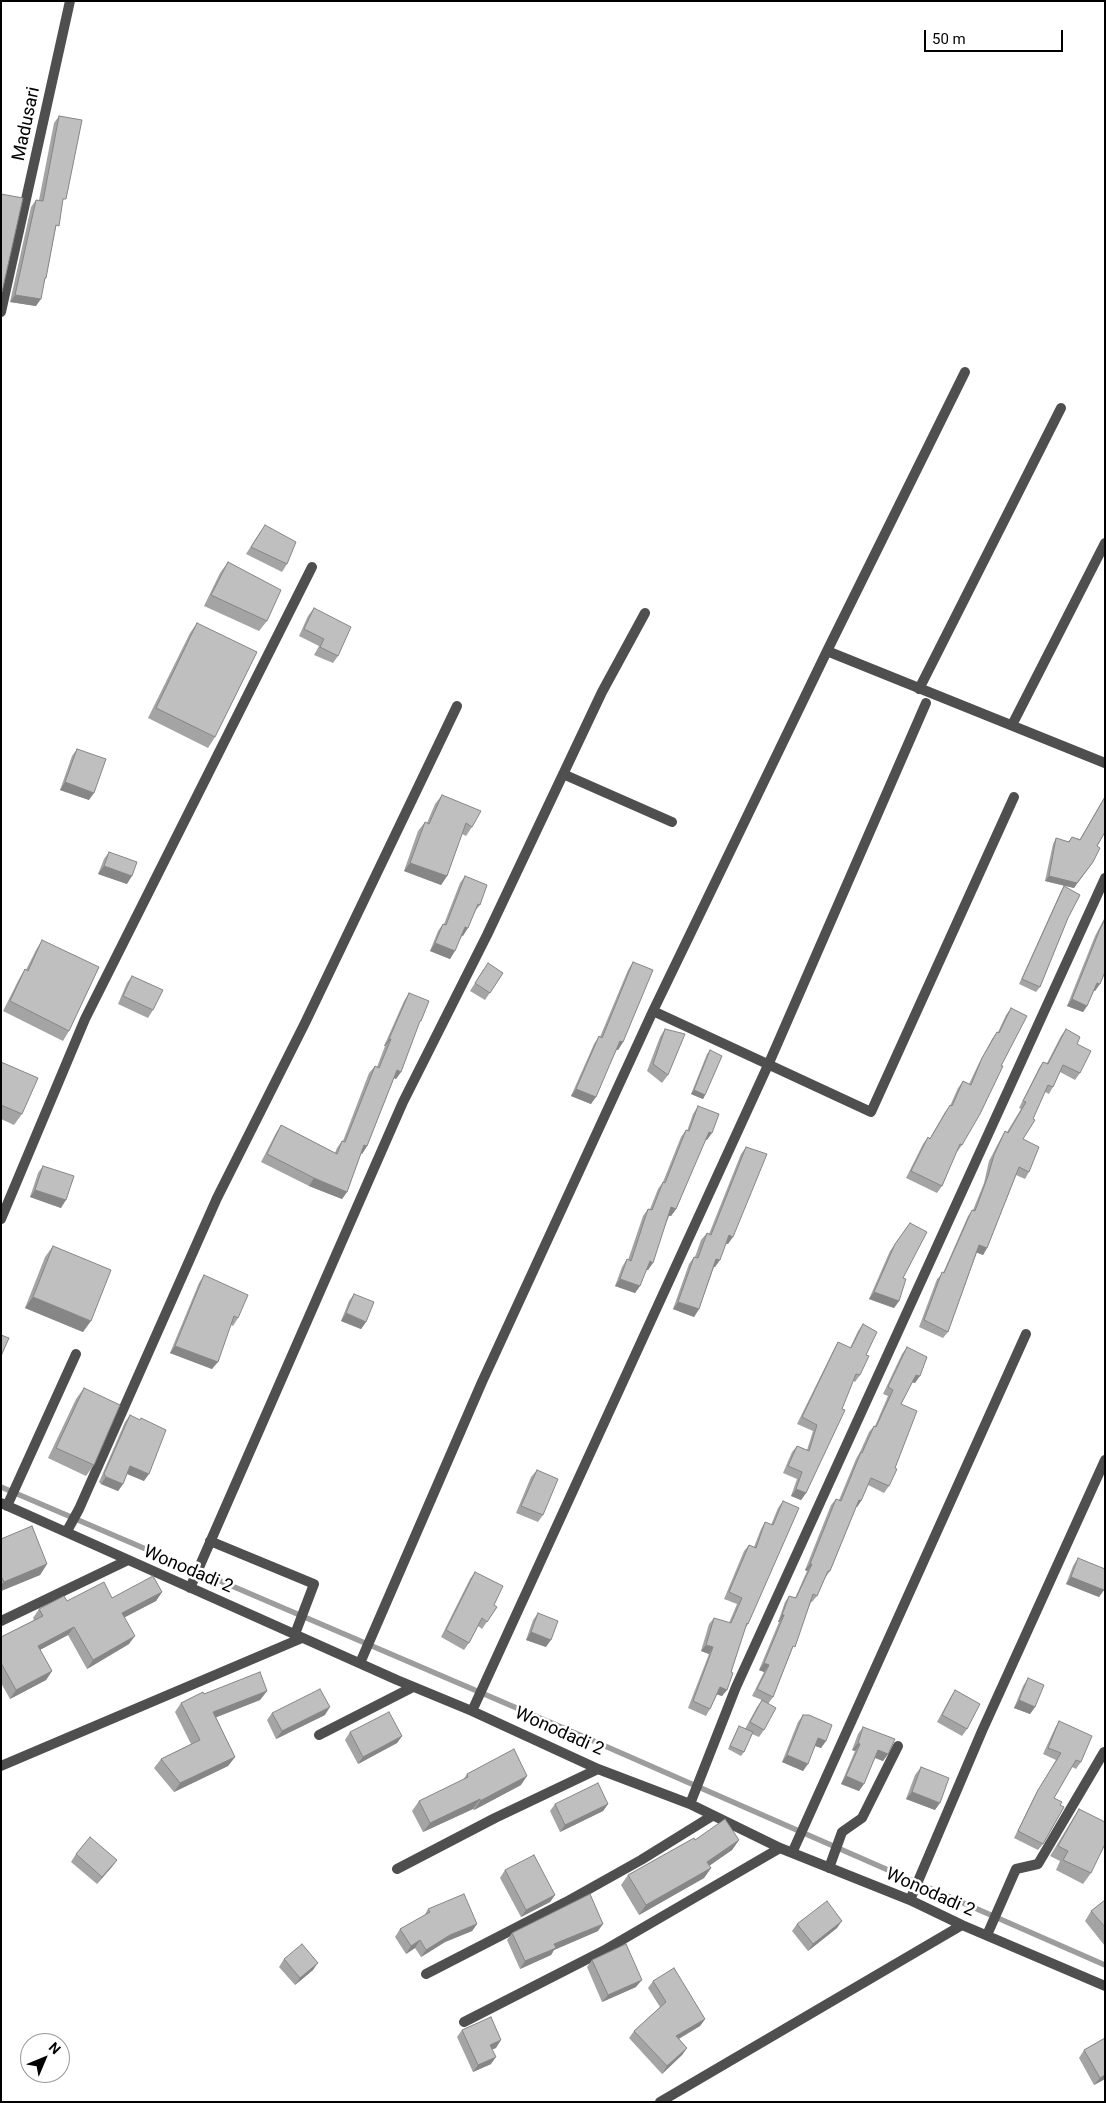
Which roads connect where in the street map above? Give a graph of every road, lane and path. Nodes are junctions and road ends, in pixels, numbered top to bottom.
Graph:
1 (70, 1) edge
2 (1, 312) edge
3 (966, 372) dead end
4 (1061, 408) dead end
5 (1105, 543) edge
6 (312, 567) dead end
7 (645, 613) dead end
8 (827, 651) junction
9 (919, 689) junction
10 (926, 704) dead end
11 (457, 706) dead end
12 (1012, 725) junction
13 (1104, 761) edge
14 (563, 774) junction
15 (1014, 797) dead end
16 (672, 822) dead end
17 (1105, 878) edge
18 (653, 1011) junction
19 (769, 1063) junction
20 (1, 1219) edge
21 (1026, 1334) dead end
22 (76, 1354) dead end
23 (1105, 1460) edge
24 (6, 1502) edge
25 (69, 1527) junction
26 (210, 1541) junction
27 (126, 1561) junction
28 (191, 1584) junction
29 (1, 1621) edge
30 (299, 1636) junction
31 (360, 1663) junction
32 (413, 1687) junction
33 (472, 1711) junction
34 (319, 1735) dead end
35 (898, 1746) dead end
36 (1104, 1752) edge
37 (1, 1766) edge
38 (598, 1769) junction
39 (692, 1799) junction
40 (712, 1816) junction
41 (780, 1848) junction
42 (792, 1853) junction
43 (828, 1868) junction
44 (397, 1869) dead end
45 (912, 1895) junction
46 (962, 1924) junction
47 (987, 1935) junction
48 (426, 1974) dead end
49 (1105, 1986) edge
50 (464, 2022) dead end
51 (660, 2102) edge

1 - 2 street, Madusari
3 - 8 street
4 - 9 street
5 - 12 street
6 - 20 street
7 - 14 street
8 - 9 street
8 - 18 street
9 - 12 street
10 - 19 street
11 - 25 street
12 - 13 street
14 - 16 street
14 - 26 street
15 - 19 street
17 - 39 street
18 - 19 street
18 - 31 street
19 - 33 street
21 - 42 street
22 - 24 street
23 - 45 street
24 - 25 street, Wonodadi 2
25 - 27 street, Wonodadi 2
26 - 28 street
26 - 30 street
27 - 28 street, Wonodadi 2
27 - 29 street
28 - 30 street, Wonodadi 2
30 - 31 street, Wonodadi 2
30 - 37 street
31 - 32 street, Wonodadi 2
32 - 33 street, Wonodadi 2
32 - 34 street
33 - 38 street, Wonodadi 2
35 - 43 street
36 - 47 street
38 - 39 street, Wonodadi 2
38 - 44 street
39 - 40 street, Wonodadi 2
40 - 41 street, Wonodadi 2
40 - 48 street
41 - 42 street, Wonodadi 2
41 - 50 street
42 - 43 street, Wonodadi 2
43 - 45 street, Wonodadi 2
45 - 46 street, Wonodadi 2
46 - 47 street, Wonodadi 2
46 - 51 street
47 - 49 street, Wonodadi 2

